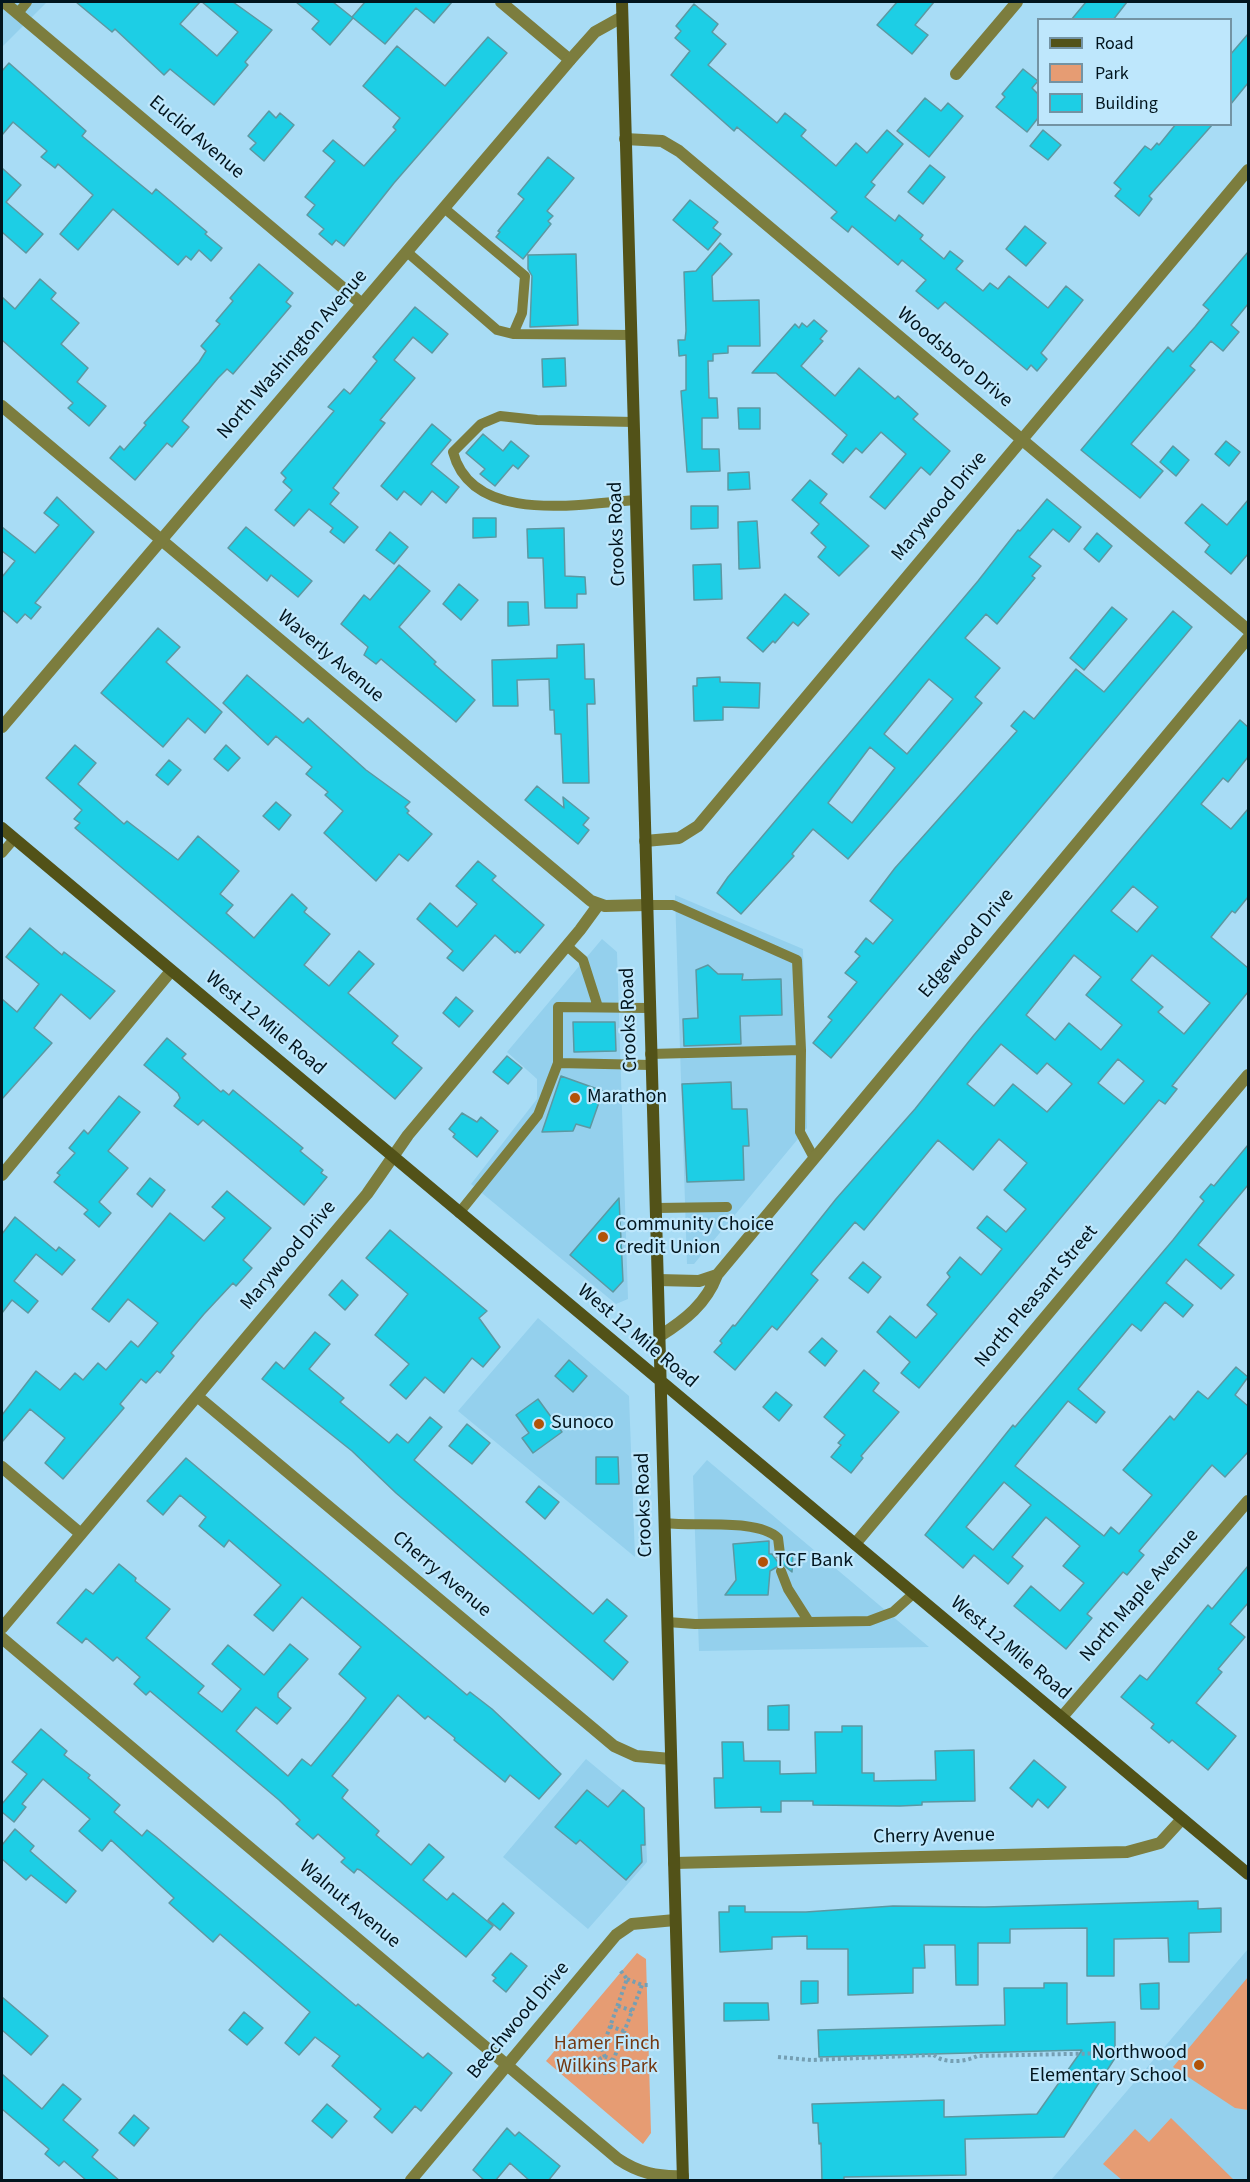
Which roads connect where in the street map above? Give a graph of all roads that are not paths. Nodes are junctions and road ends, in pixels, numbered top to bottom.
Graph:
1 (4, 2) edge
2 (27, 2) edge
3 (501, 2) edge
4 (622, 2) edge
5 (1017, 2) edge
6 (18, 13) junction
7 (622, 17) junction
8 (570, 60) junction
9 (956, 74) dead end
10 (625, 139) junction
11 (1248, 170) edge
12 (444, 208) junction
13 (407, 252) junction
14 (362, 304) junction
15 (513, 334) junction
16 (632, 335) junction
17 (2, 406) edge
18 (634, 422) junction
19 (1022, 441) junction
20 (636, 500) junction
21 (162, 539) junction
22 (1248, 630) edge
23 (1248, 638) edge
24 (2, 728) edge
25 (2, 828) edge
26 (14, 839) junction
27 (645, 841) junction
28 (2, 853) edge
29 (598, 904) junction
30 (646, 905) junction
31 (567, 946) junction
32 (171, 971) junction
33 (598, 1007) junction
34 (649, 1008) junction
35 (801, 1050) junction
36 (651, 1060) junction
37 (558, 1063) junction
38 (1248, 1075) edge
39 (393, 1157) junction
40 (814, 1158) junction
41 (2, 1175) edge
42 (727, 1207) dead end
43 (656, 1208) junction
44 (459, 1213) junction
45 (717, 1275) junction
46 (658, 1280) junction
47 (660, 1336) junction
48 (661, 1383) junction
49 (197, 1396) junction
50 (2, 1467) edge
51 (1248, 1501) edge
52 (665, 1523) junction
53 (81, 1534) junction
54 (855, 1544) junction
55 (780, 1554) dead end
56 (781, 1571) dead end
57 (913, 1594) junction
58 (667, 1622) junction
59 (809, 1622) junction
60 (2, 1628) edge
61 (2, 1638) edge
62 (1062, 1718) junction
63 (671, 1760) junction
64 (1182, 1819) junction
65 (674, 1863) junction
66 (1248, 1874) edge
67 (675, 1920) junction
68 (509, 2066) junction
69 (683, 2178) edge
70 (411, 2181) edge

1 - 6 street, Euclid Avenue
2 - 6 lane
3 - 8 street
4 - 7 main road, Crooks Road
5 - 9 street
6 - 14 street, Euclid Avenue
7 - 8 street, North Washington Avenue
7 - 10 main road, Crooks Road
8 - 12 street, North Washington Avenue
10 - 16 main road, Crooks Road
10 - 19 street, Woodsboro Drive
11 - 19 street, Marywood Drive
12 - 13 street, North Washington Avenue
12 - 15 lane
13 - 14 street, North Washington Avenue
13 - 15 lane
14 - 21 street, North Washington Avenue
15 - 16 lane
16 - 18 main road, Crooks Road
17 - 21 street, Waverly Avenue
18 - 20 main road, Crooks Road
18 - 20 lane
19 - 22 street, Woodsboro Drive
19 - 27 street, Marywood Drive
20 - 27 main road, Crooks Road
21 - 24 street, North Washington Avenue
21 - 29 street, Waverly Avenue
23 - 40 street, Edgewood Drive
25 - 26 main road, West 12 Mile Road
26 - 28 lane
26 - 32 main road, West 12 Mile Road
27 - 30 main road, Crooks Road
29 - 30 street
29 - 31 street, Marywood Drive
30 - 34 main road, Crooks Road
30 - 35 lane
31 - 33 lane
31 - 39 street, Marywood Drive
32 - 39 main road, West 12 Mile Road
32 - 41 street
33 - 34 lane
33 - 37 lane
34 - 36 main road, Crooks Road
35 - 36 lane
35 - 40 lane
36 - 37 lane
36 - 43 main road, Crooks Road
37 - 44 lane
38 - 54 street, North Pleasant Street
39 - 44 main road, West 12 Mile Road
39 - 49 street, Marywood Drive
40 - 45 street, Edgewood Drive
42 - 43 lane
43 - 46 main road, Crooks Road
44 - 48 main road, West 12 Mile Road
45 - 46 street
45 - 47 street, Edgewood Drive
46 - 47 main road, Crooks Road
47 - 48 main road, Crooks Road
48 - 52 main road, Crooks Road
48 - 54 main road, West 12 Mile Road
49 - 53 street, Marywood Drive
49 - 63 street, Cherry Avenue
50 - 53 street
51 - 62 street, North Maple Avenue
52 - 55 lane
52 - 58 main road, Crooks Road
53 - 60 street, Marywood Drive
54 - 57 main road, West 12 Mile Road
56 - 59 lane
57 - 59 lane
57 - 62 main road, West 12 Mile Road
58 - 59 lane
58 - 63 main road, Crooks Road
61 - 68 street, Walnut Avenue
62 - 64 main road, West 12 Mile Road
63 - 65 main road, Crooks Road
64 - 65 street, Cherry Avenue
64 - 66 main road, West 12 Mile Road
65 - 67 main road, Crooks Road
67 - 68 street, Beechwood Drive
67 - 69 main road, Crooks Road
68 - 69 street, Walnut Avenue
68 - 70 street, Beechwood Drive

